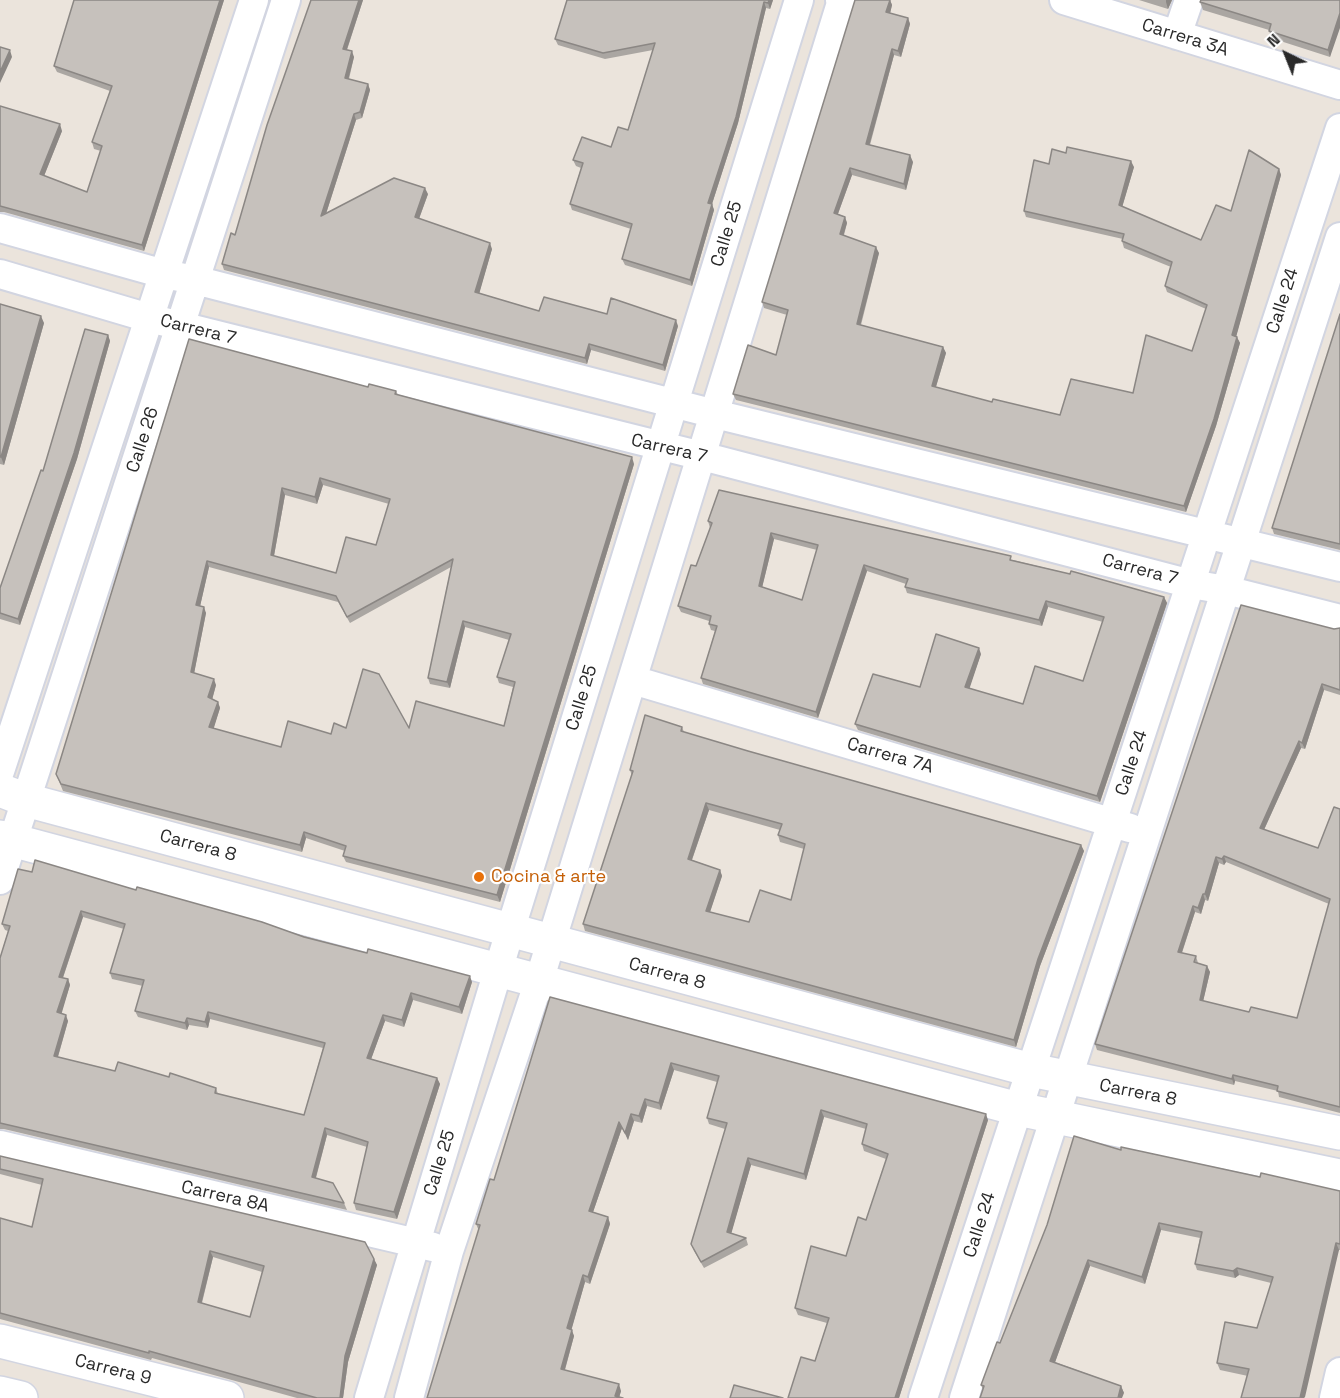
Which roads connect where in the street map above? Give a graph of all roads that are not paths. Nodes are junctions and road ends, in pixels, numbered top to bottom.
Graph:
1 (254, 0) edge
2 (286, 0) edge
3 (800, 0) edge
4 (1064, 0) edge
5 (1189, 0) edge
6 (841, 2) edge
7 (1177, 35) junction
8 (1340, 85) edge
9 (1340, 128) edge
10 (0, 228) edge
11 (1340, 237) edge
12 (0, 274) edge
13 (164, 274) junction
14 (195, 280) junction
15 (149, 318) junction
16 (180, 325) junction
17 (675, 402) junction
18 (715, 414) junction
19 (660, 447) junction
20 (702, 456) junction
21 (1207, 534) junction
22 (1241, 541) junction
23 (1340, 567) edge
24 (1191, 584) junction
25 (1226, 590) junction
26 (1340, 619) edge
27 (633, 680) junction
28 (0, 771) edge
29 (13, 795) edge
30 (1112, 822) junction
31 (1147, 832) junction
32 (6, 839) edge
33 (0, 880) edge
34 (510, 931) junction
35 (551, 943) junction
36 (499, 969) junction
37 (539, 981) junction
38 (1031, 1070) junction
39 (1067, 1078) junction
40 (1018, 1109) junction
41 (1054, 1118) junction
42 (1340, 1133) edge
43 (0, 1144) edge
44 (1340, 1176) edge
45 (416, 1243) junction
46 (449, 1251) junction
47 (0, 1341) edge
48 (1340, 1372) edge
49 (0, 1393) edge
50 (21, 1398) edge
51 (227, 1398) edge
52 (369, 1398) edge
53 (409, 1398) edge
54 (923, 1398) edge
55 (964, 1398) edge
56 (1334, 1398) edge

1 - 13 street, Calle 26
2 - 14 street, Calle 26
3 - 17 street, Calle 25
4 - 7 street, Carrera 3A
5 - 7 street
6 - 18 street, Calle 25
7 - 8 street, Carrera 3A
9 - 21 street, Calle 24
10 - 13 street
11 - 22 street, Calle 24
12 - 15 street, Carrera 7
13 - 14 street
13 - 15 street, Calle 26
14 - 16 street, Calle 26
14 - 17 street
15 - 16 street, Carrera 7
15 - 28 street, Calle 26
16 - 19 street, Carrera 7
16 - 29 street, Calle 26
17 - 18 street
17 - 19 street, Calle 25
18 - 20 street, Calle 25
18 - 21 street
19 - 20 street, Carrera 7
19 - 34 street, Calle 25
20 - 24 street, Carrera 7
20 - 27 street, Calle 25
21 - 22 street
21 - 24 street, Calle 24
22 - 23 street
22 - 25 street, Calle 24
24 - 25 street, Carrera 7
24 - 30 street, Calle 24
25 - 26 street, Carrera 7
25 - 31 street, Calle 24
27 - 30 street, Carrera 7A
27 - 35 street, Calle 25
29 - 32 street, Calle 26
29 - 34 street, Carrera 8
30 - 31 street, Carrera 7A
30 - 38 street, Calle 24
31 - 39 street, Calle 24
32 - 33 street, Calle 26
32 - 36 street
34 - 35 street, Carrera 8
34 - 36 street, Calle 25
35 - 37 street, Calle 25
35 - 38 street, Carrera 8
36 - 37 street
36 - 45 street, Calle 25
37 - 40 street
37 - 46 street, Calle 25
38 - 39 street, Carrera 8
38 - 40 street, Calle 24
39 - 41 street, Calle 24
39 - 42 street, Carrera 8
40 - 41 street
40 - 54 street, Calle 24
41 - 44 street
41 - 55 street, Calle 24
43 - 45 street, Carrera 8A
45 - 46 street, Carrera 8A
45 - 52 street, Calle 25
46 - 53 street, Calle 25
47 - 51 street, Carrera 9
48 - 56 street
49 - 50 street

